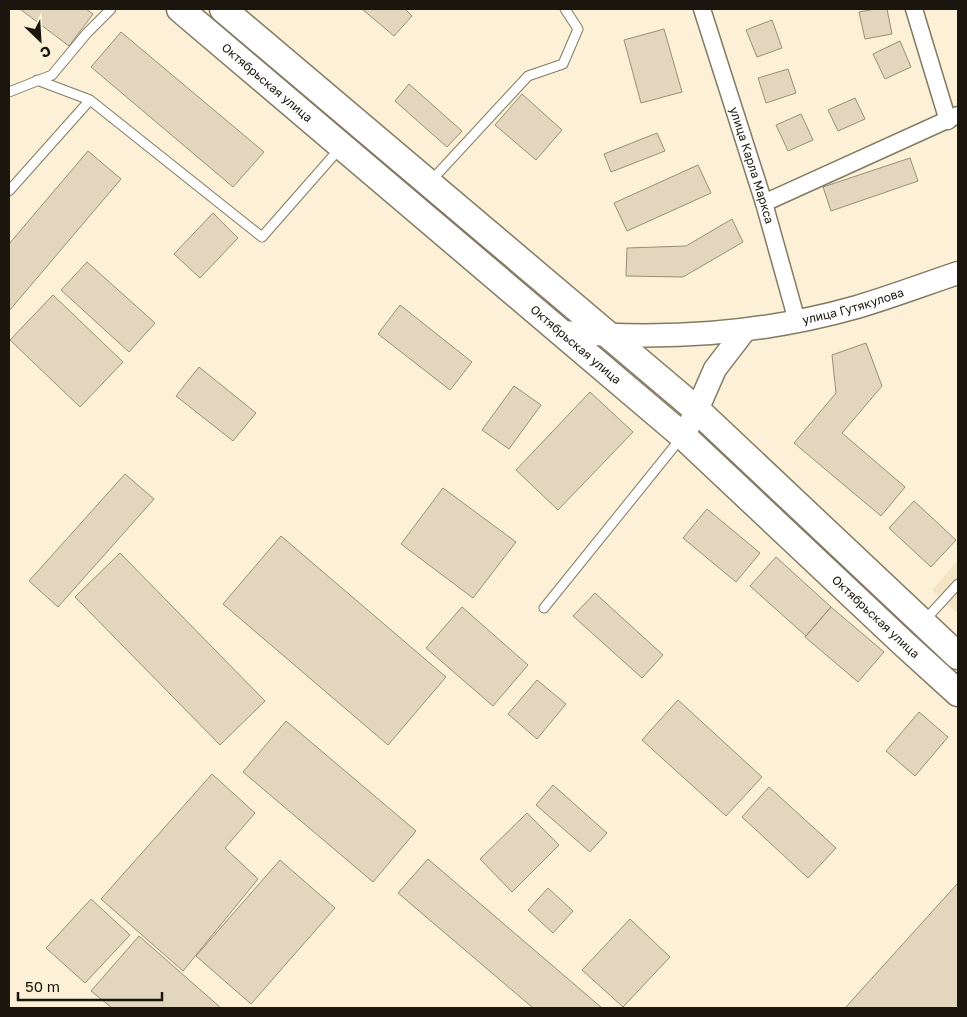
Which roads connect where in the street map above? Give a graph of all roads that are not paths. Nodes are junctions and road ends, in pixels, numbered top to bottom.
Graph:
1 (111, 9) edge
2 (180, 9) edge
3 (223, 9) edge
4 (564, 9) edge
5 (702, 9) edge
6 (914, 9) edge
7 (37, 80) junction
8 (9, 92) edge
9 (90, 100) junction
10 (953, 118) edge
11 (342, 146) junction
12 (430, 182) junction
13 (9, 191) edge
14 (764, 203) junction
15 (958, 273) edge
16 (797, 321) junction
17 (745, 330) junction
18 (562, 332) junction
19 (611, 336) junction
20 (697, 410) junction
21 (683, 436) junction
22 (958, 584) edge
23 (544, 608) dead end
24 (922, 623) junction
25 (958, 656) edge
26 (958, 693) edge

1 - 7 lane
2 - 11 main road, Октябрьская улица
3 - 12 main road
4 - 12 lane
5 - 14 street, улица Карла Маркса
6 - 10 street
7 - 8 lane
7 - 9 lane
9 - 11 lane
9 - 13 lane
10 - 14 street
11 - 18 main road, Октябрьская улица
12 - 19 main road
14 - 16 street, улица Карла Маркса
15 - 16 main road, улица Гутякулова
16 - 17 main road, улица Гутякулова
17 - 19 main road, улица Гутякулова
17 - 20 main road
18 - 19 main road, улица Гутякулова
18 - 21 main road, Октябрьская улица
19 - 20 main road
20 - 21 main road
20 - 24 main road
21 - 23 lane
21 - 26 main road, Октябрьская улица
22 - 24 lane
24 - 25 main road

